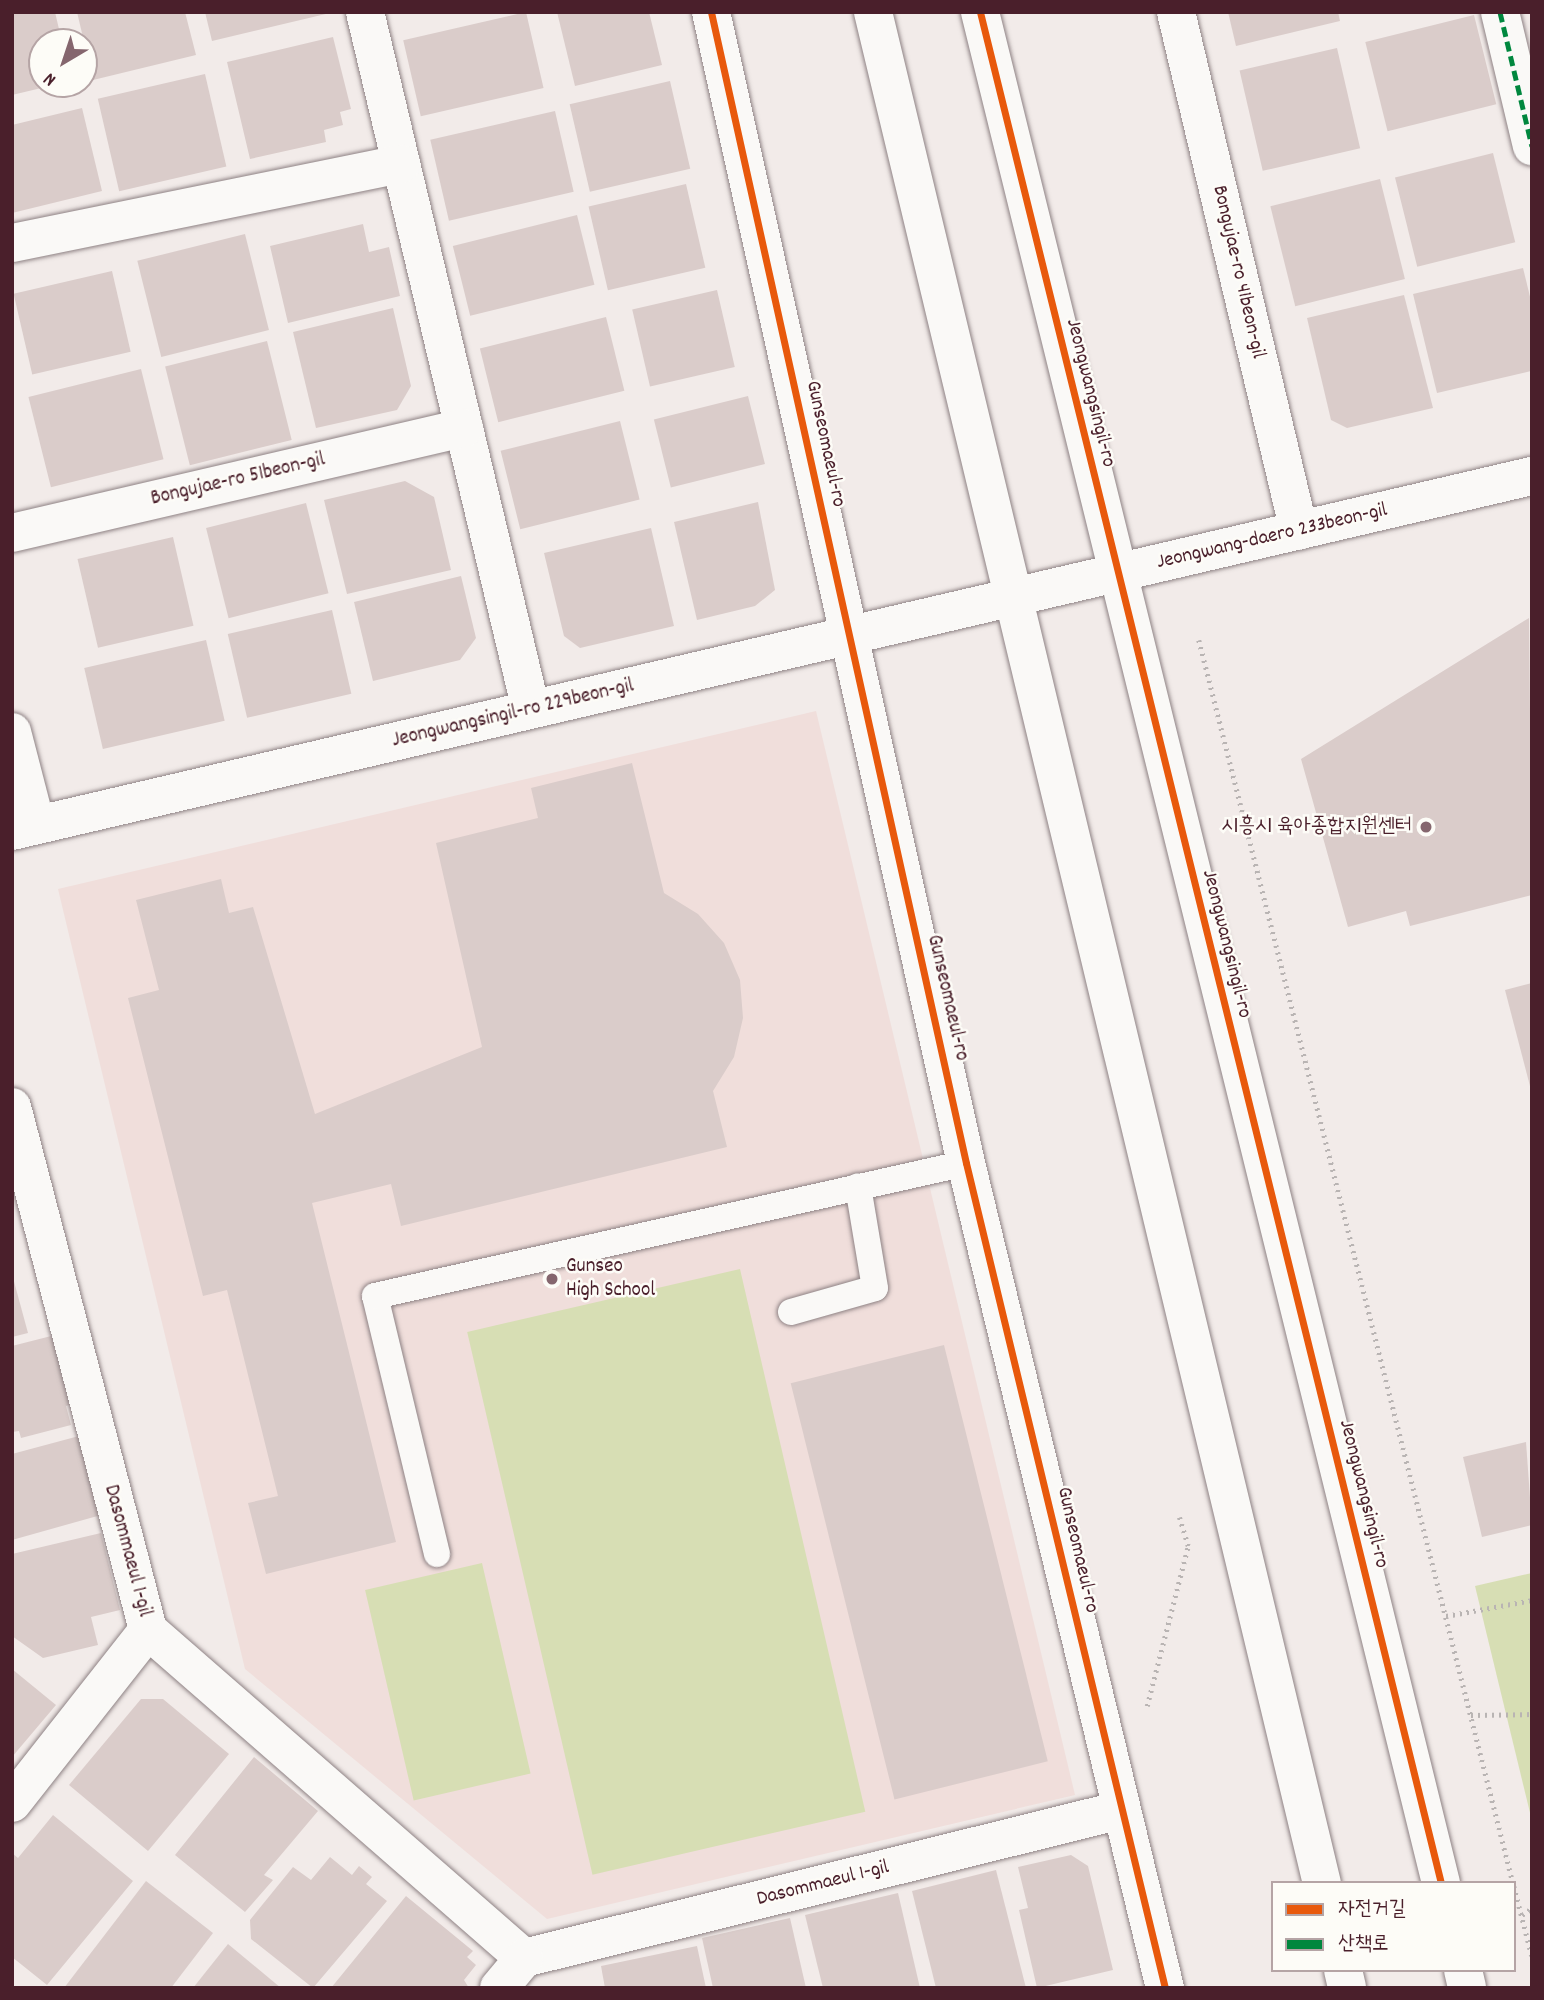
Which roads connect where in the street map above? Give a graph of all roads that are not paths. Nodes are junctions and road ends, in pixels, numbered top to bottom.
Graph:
1 (365, 12) edge
2 (711, 12) edge
3 (873, 12) edge
4 (980, 12) edge
5 (1176, 12) edge
6 (1500, 12) edge
7 (1532, 146) edge
8 (401, 164) junction
9 (12, 243) edge
10 (464, 428) junction
11 (1532, 476) edge
12 (1299, 531) junction
13 (12, 533) edge
14 (1115, 573) junction
15 (1013, 598) junction
16 (849, 635) junction
17 (531, 710) junction
18 (12, 733) edge
19 (24, 828) edge
20 (13, 1110) edge
21 (966, 1163) junction
22 (858, 1186) junction
23 (791, 1312) dead end
24 (437, 1554) dead end
25 (148, 1630) junction
26 (12, 1802) edge
27 (1121, 1810) junction
28 (1322, 1881) edge
29 (1441, 1881) edge
30 (524, 1958) junction
31 (499, 1988) edge
32 (1165, 1988) edge

1 - 8 street
2 - 16 street, Gunseomaeul-ro
3 - 15 street
4 - 14 street, Jeongwangsingil-ro
5 - 12 street, Bongujae-ro 41beon-gil
6 - 7 street
8 - 9 street
8 - 10 street
10 - 13 street, Bongujae-ro 51beon-gil
10 - 17 street
11 - 12 street, Jeongwang-daero 233beon-gil
12 - 14 street, Jeongwang-daero 233beon-gil
14 - 15 street, Jeongwang-daero 233beon-gil
14 - 29 street, Jeongwangsingil-ro
15 - 16 street, Jeongwangsingil-ro 229beon-gil
15 - 28 street
16 - 17 street, Jeongwangsingil-ro 229beon-gil
16 - 21 street, Gunseomaeul-ro
17 - 19 street, Jeongwangsingil-ro 229beon-gil
18 - 19 street
20 - 25 street, Dasommaeul 1-gil
21 - 22 lane
21 - 27 street, Gunseomaeul-ro
22 - 23 lane
22 - 24 lane
25 - 26 street
25 - 30 street, Dasommaeul 1-gil
27 - 30 street, Dasommaeul 1-gil
27 - 32 street, Gunseomaeul-ro
30 - 31 street

